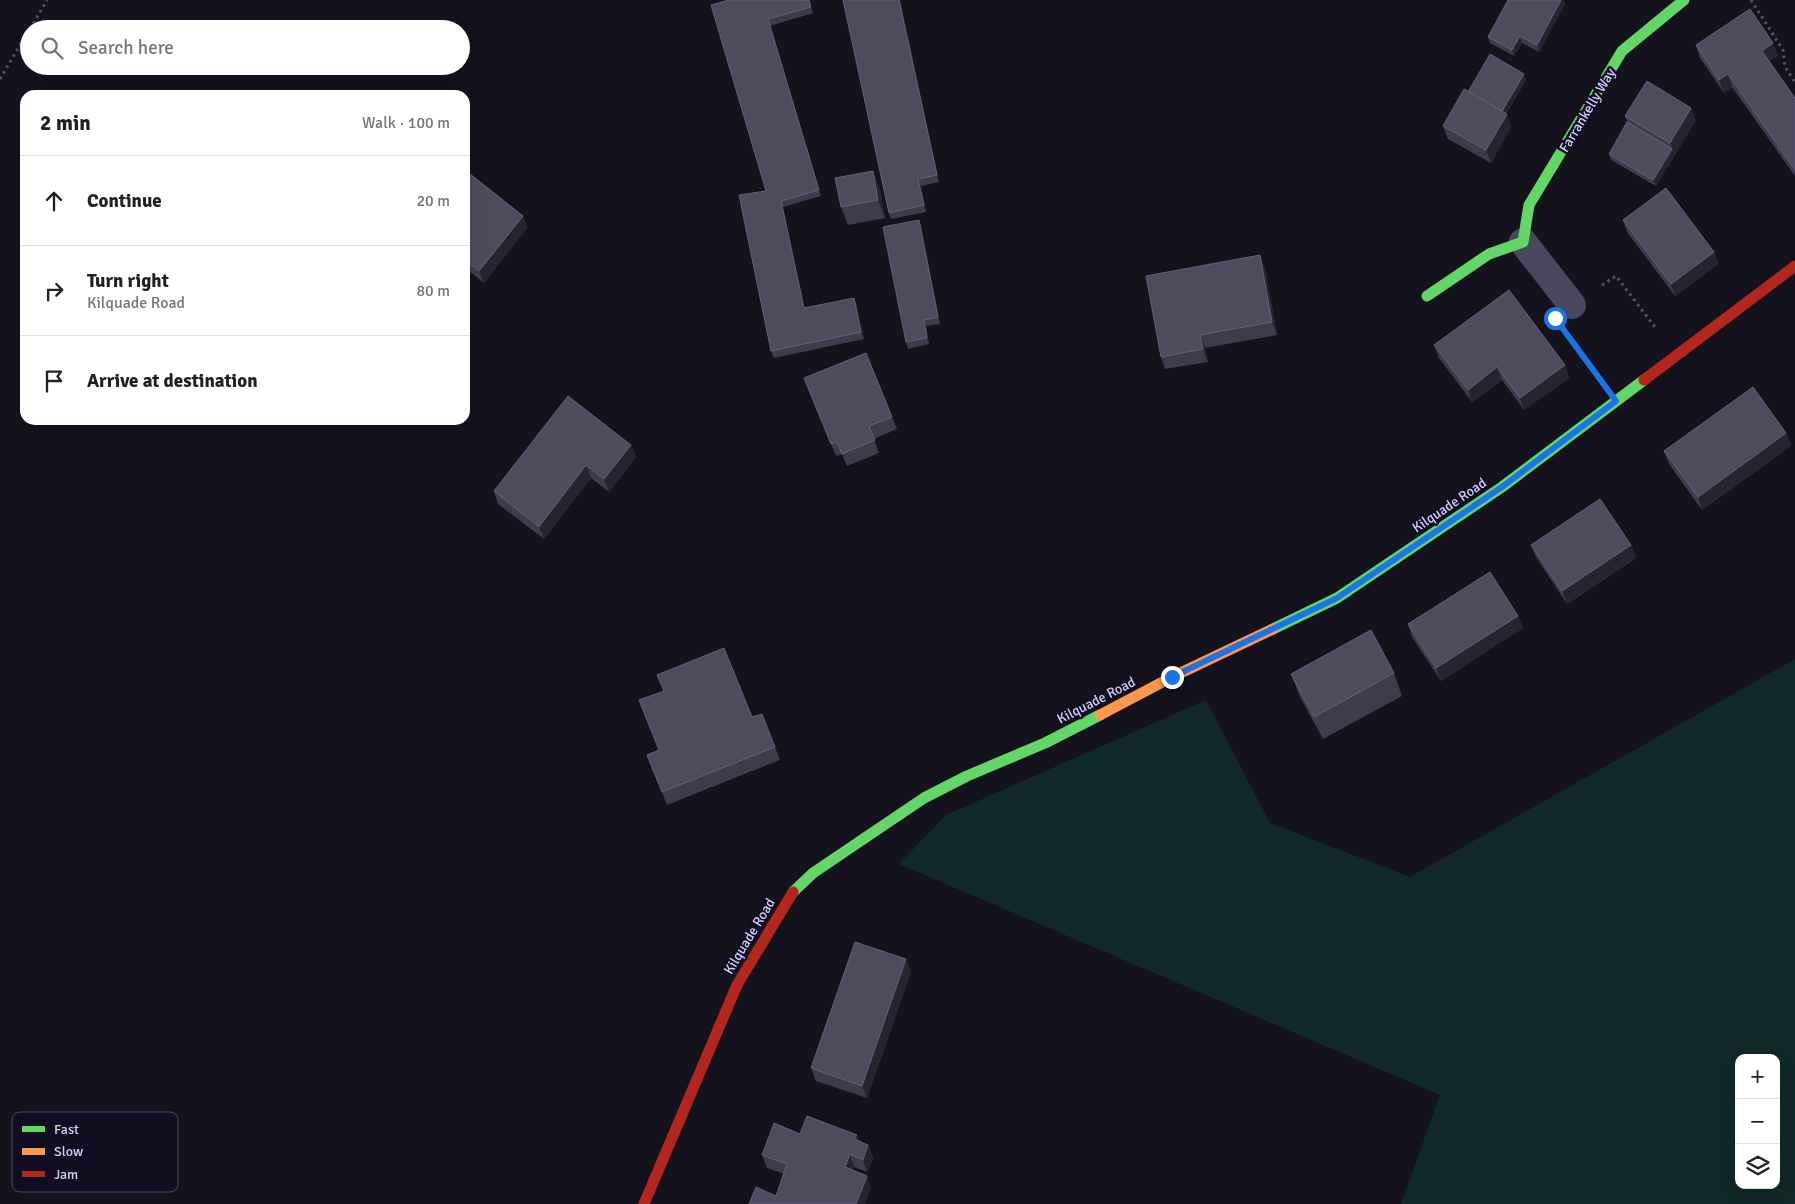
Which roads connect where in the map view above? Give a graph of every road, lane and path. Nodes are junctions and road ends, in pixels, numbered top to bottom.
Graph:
1 (47, 0) edge
2 (1684, 0) edge
3 (1751, 0) edge
4 (35, 20) edge
5 (20, 45) edge
6 (0, 79) edge
7 (1795, 82) edge
8 (1523, 242) junction
9 (1795, 266) edge
10 (1427, 296) dead end
11 (1572, 306) junction
12 (1677, 355) junction
13 (1616, 401) junction
14 (644, 1204) edge

1 - 4 path
2 - 8 street, Farrankelly Way
3 - 7 path
5 - 6 path
8 - 10 street
8 - 11 street
9 - 12 street, Kilquade Road
11 - 12 path
11 - 13 path
12 - 13 street, Kilquade Road
13 - 14 street, Kilquade Road

